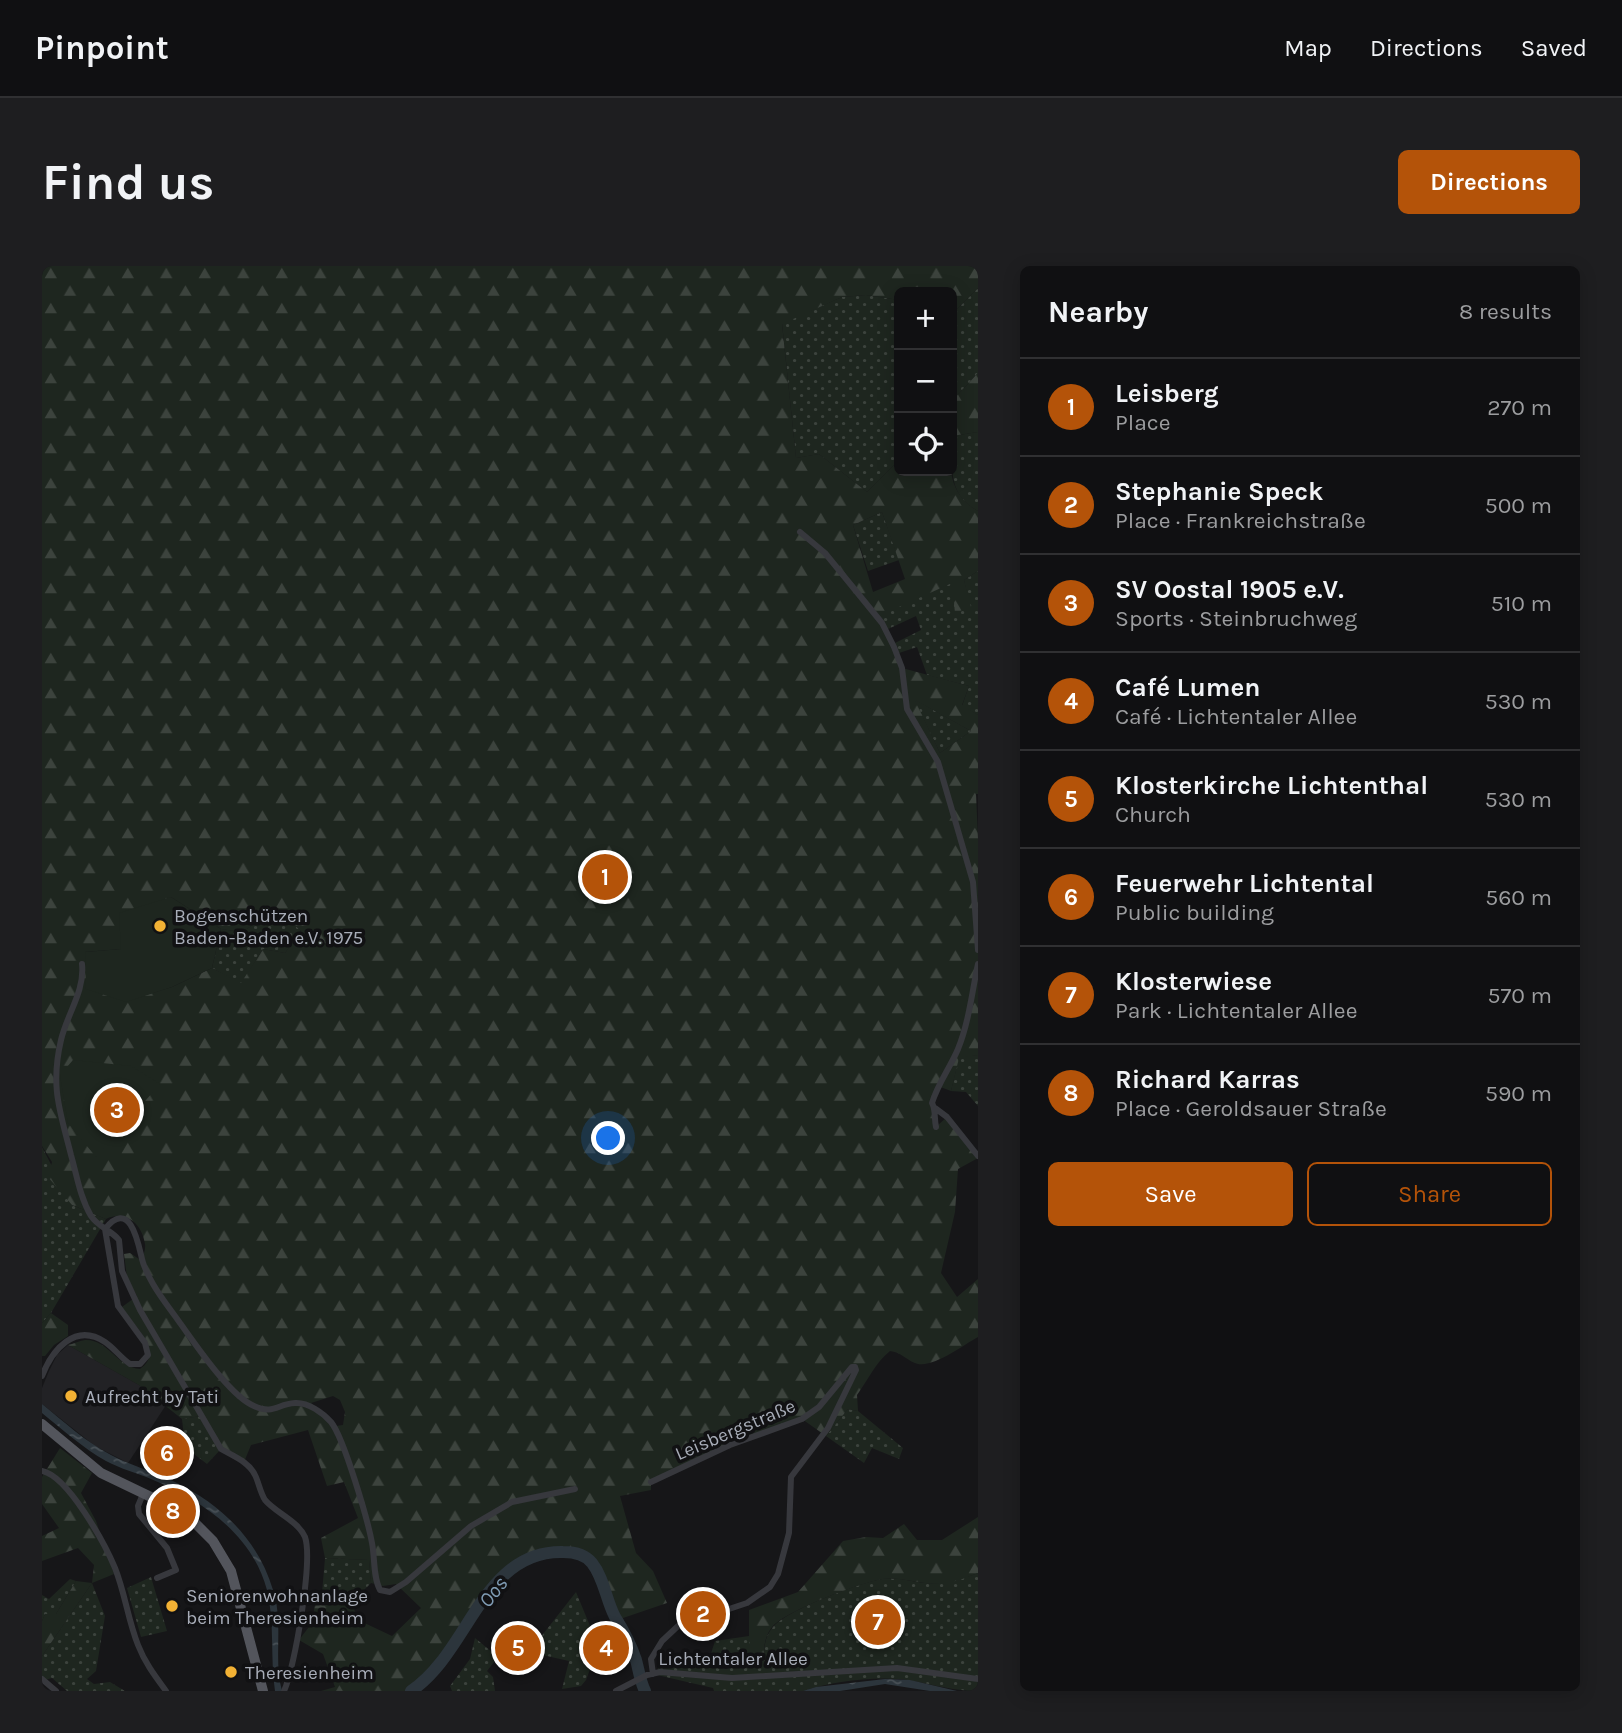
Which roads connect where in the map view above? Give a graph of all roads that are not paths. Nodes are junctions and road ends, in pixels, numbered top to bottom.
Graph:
1 (800, 532) dead end
2 (978, 950) edge
3 (82, 964) dead end
4 (978, 964) edge
5 (935, 1108) junction
6 (936, 1126) dead end
7 (978, 1156) edge
8 (105, 1229) junction
9 (42, 1376) edge
10 (42, 1424) edge
11 (42, 1471) edge
12 (651, 1482) dead end
13 (575, 1489) dead end
14 (143, 1494) junction
15 (157, 1578) dead end
16 (650, 1675) junction
17 (42, 1679) edge
18 (978, 1679) edge
19 (56, 1691) edge
20 (166, 1691) edge
21 (263, 1691) edge
22 (285, 1691) edge
23 (616, 1691) edge

1 - 2 street
3 - 8 street
4 - 5 street
5 - 6 street
5 - 7 street
8 - 9 street
8 - 13 street
8 - 22 street
10 - 14 main road
11 - 20 street
12 - 16 street, Leisbergstraße
14 - 15 street
14 - 21 main road
16 - 18 street, Lichtentaler Allee
16 - 23 street, Lichtentaler Allee
17 - 19 street

